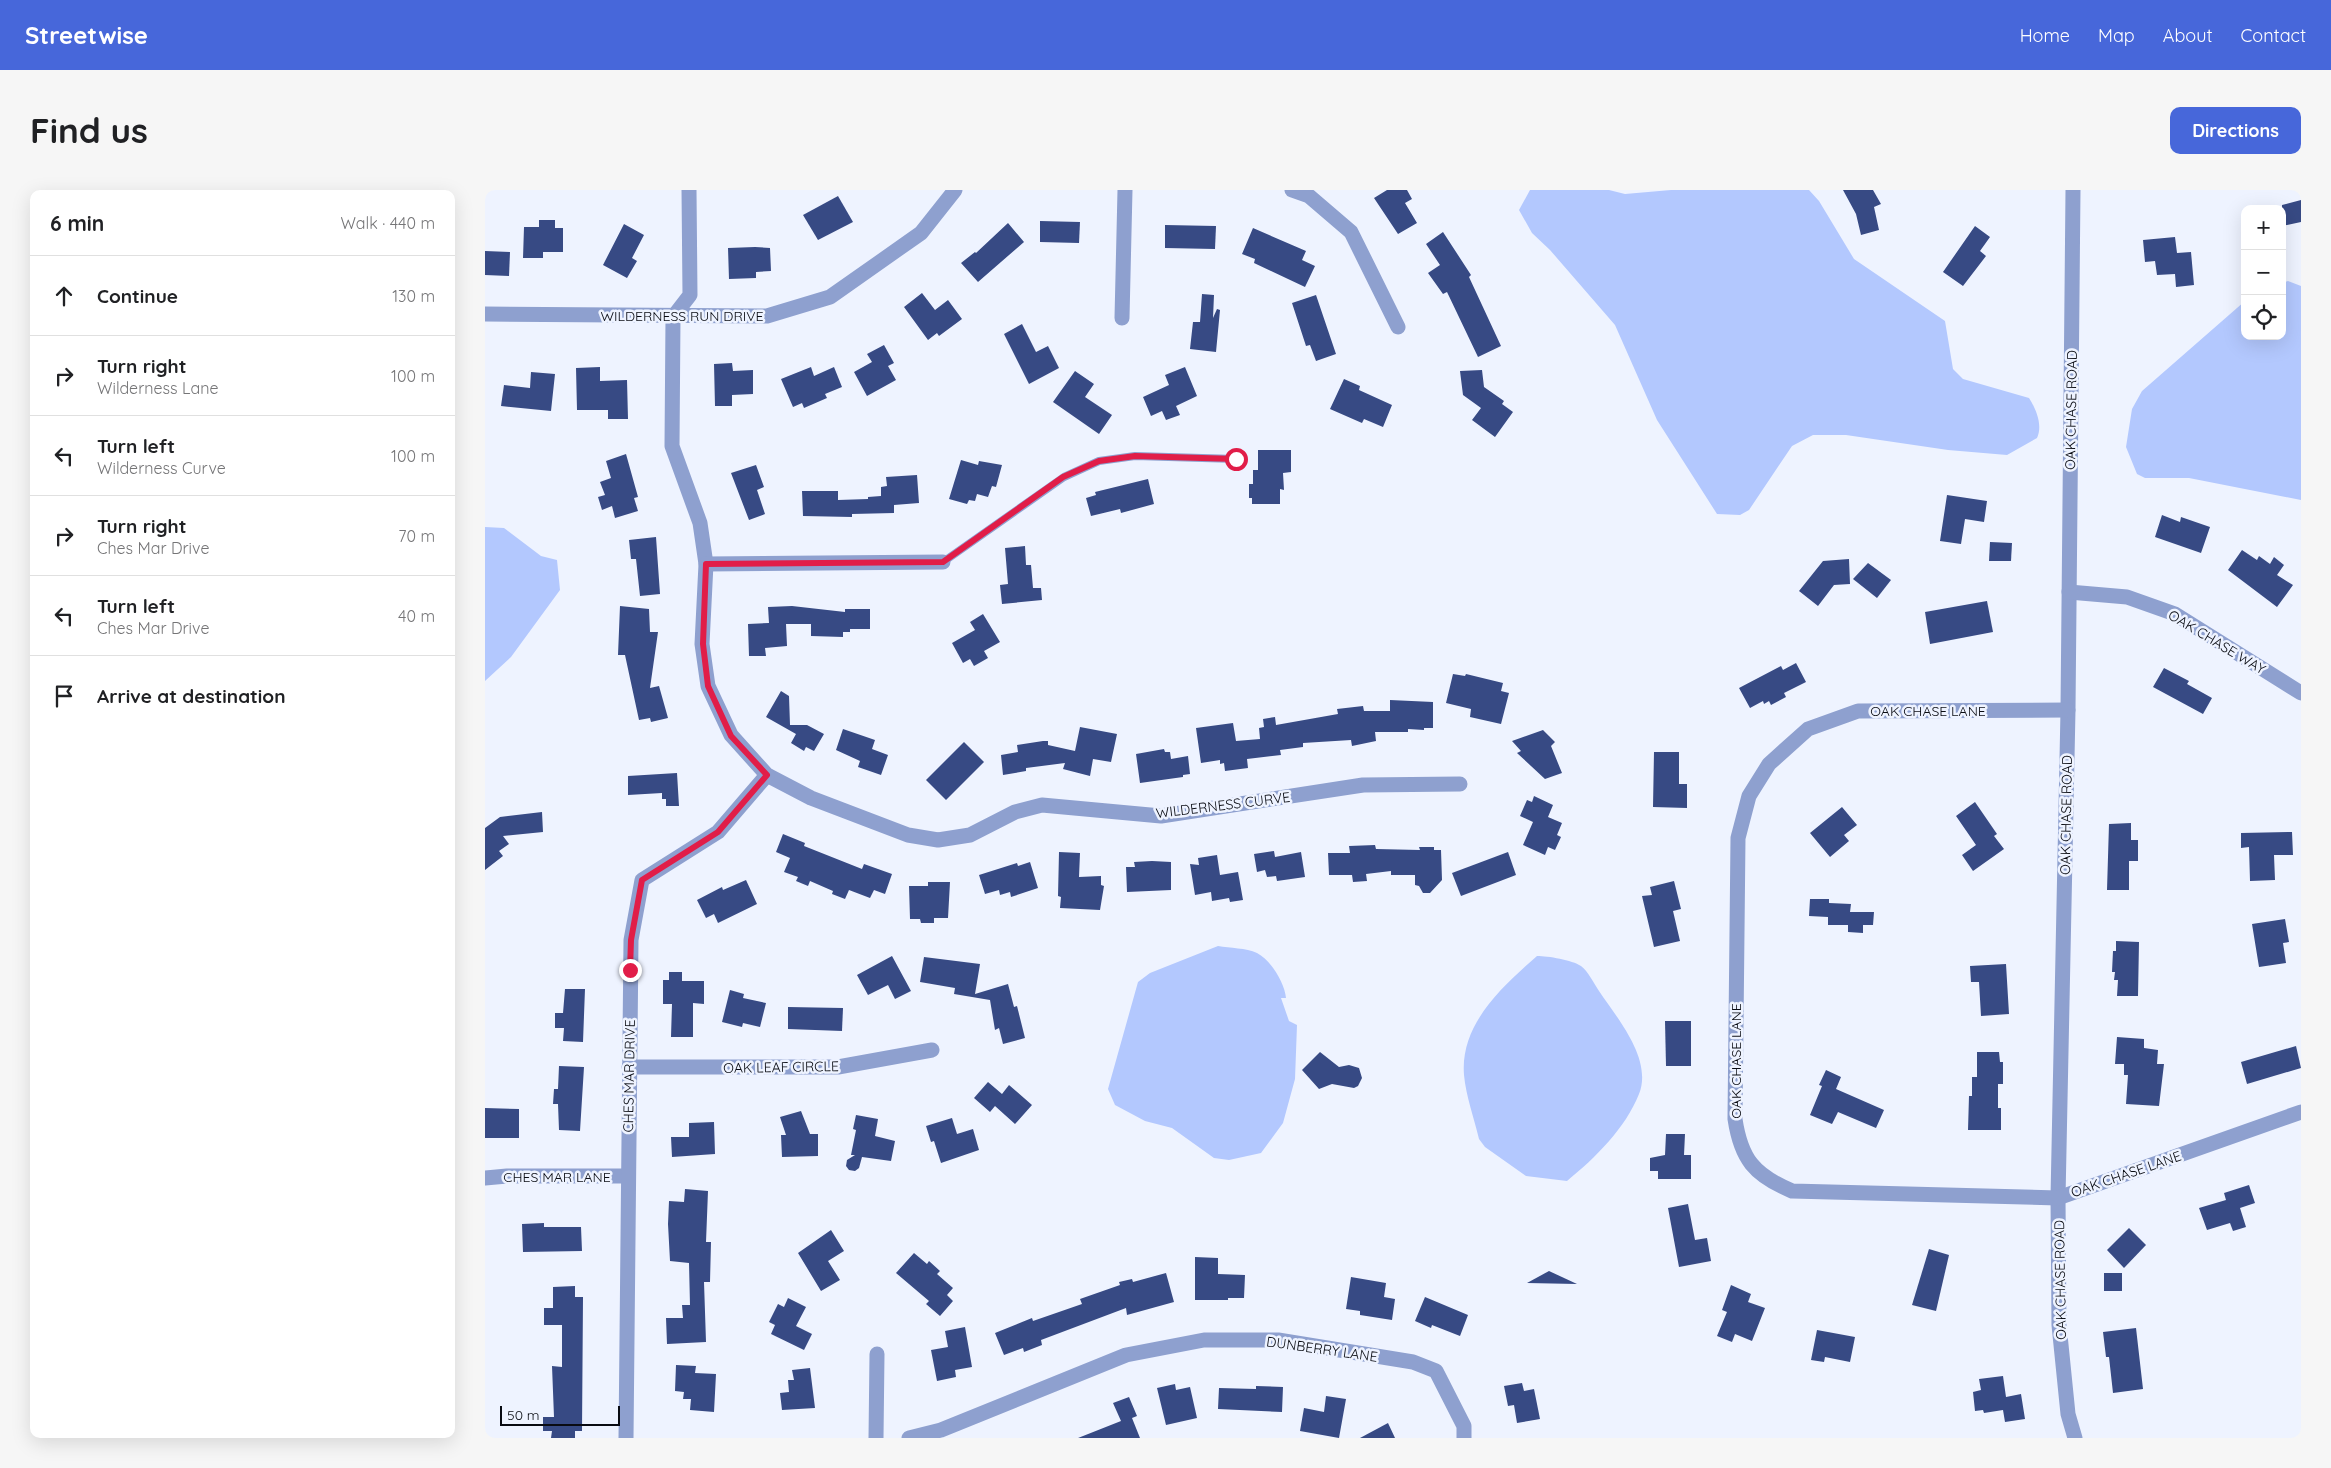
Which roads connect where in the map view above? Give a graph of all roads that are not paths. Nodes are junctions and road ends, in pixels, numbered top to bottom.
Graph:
1 (689, 190) edge
2 (955, 190) edge
3 (1125, 190) edge
4 (1292, 190) edge
5 (2073, 190) edge
6 (485, 314) edge
7 (673, 317) junction
8 (1122, 318) dead end
9 (1398, 327) dead end
10 (1236, 459) dead end
11 (943, 562) joint
12 (706, 564) junction
13 (2069, 592) junction
14 (2301, 693) edge
15 (2068, 710) junction
16 (767, 775) junction
17 (1460, 784) dead end
18 (932, 1050) dead end
19 (629, 1067) junction
20 (2301, 1112) edge
21 (628, 1176) junction
22 (485, 1178) edge
23 (2058, 1198) junction
24 (877, 1354) dead end
25 (626, 1438) edge
26 (876, 1438) edge
27 (909, 1438) edge
28 (1464, 1438) edge
29 (2075, 1438) edge

1 - 7 street
2 - 7 street, WILDERNESS RUN DRIVE
3 - 8 street
4 - 9 street
5 - 13 street, OAK CHASE ROAD
6 - 7 street, WILDERNESS RUN DRIVE
7 - 12 street, WILDERNESS CURVE
10 - 11 lane
11 - 12 street
12 - 16 street, WILDERNESS CURVE
13 - 14 street, OAK CHASE WAY
13 - 15 street, OAK CHASE ROAD
15 - 23 street, OAK CHASE ROAD
15 - 23 street, OAK CHASE LANE
16 - 17 street, WILDERNESS CURVE
16 - 19 street, CHES MAR DRIVE
18 - 19 street, OAK LEAF CIRCLE
19 - 21 street, CHES MAR DRIVE
20 - 23 street, OAK CHASE LANE
21 - 22 street, CHES MAR LANE
21 - 25 street, CHES MAR DRIVE
23 - 29 street, OAK CHASE ROAD
24 - 26 street
27 - 28 street, DUNBERRY LANE

